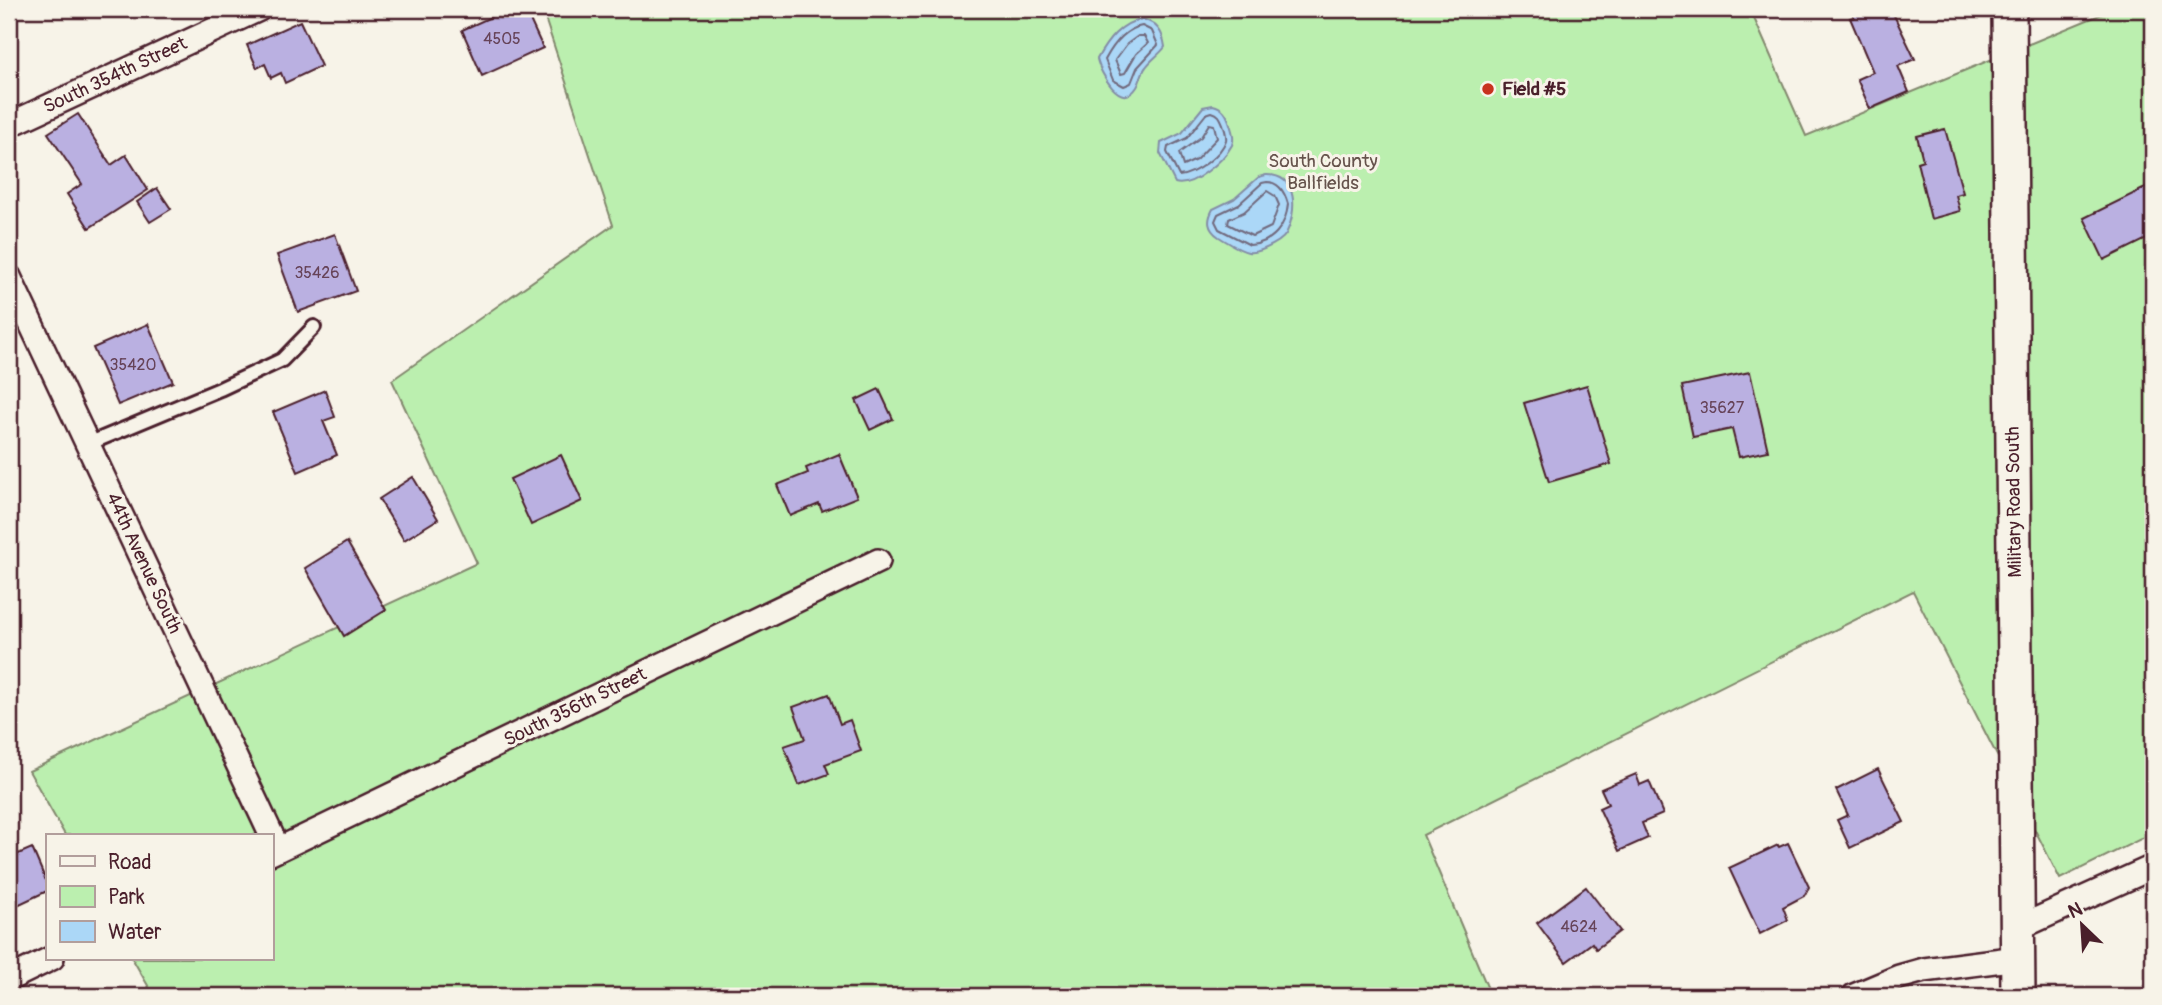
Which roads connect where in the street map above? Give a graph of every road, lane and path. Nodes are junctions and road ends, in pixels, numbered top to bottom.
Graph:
1 (259, 9) edge
2 (2009, 9) edge
3 (9, 125) edge
4 (9, 277) edge
5 (314, 327) dead end
6 (88, 444) junction
7 (878, 561) dead end
8 (267, 834) edge
9 (275, 851) edge
10 (2153, 867) edge
11 (2018, 943) junction
12 (48, 960) edge
13 (9, 979) edge
14 (1854, 996) edge
15 (2018, 996) edge

1 - 3 street, South 354th Street
2 - 11 main road, Military Road South
4 - 6 street, 44th Avenue South
5 - 6 lane
6 - 8 street, 44th Avenue South
7 - 9 street, South 356th Street
10 - 11 street
11 - 14 street
11 - 15 main road, Military Road South
12 - 13 street

